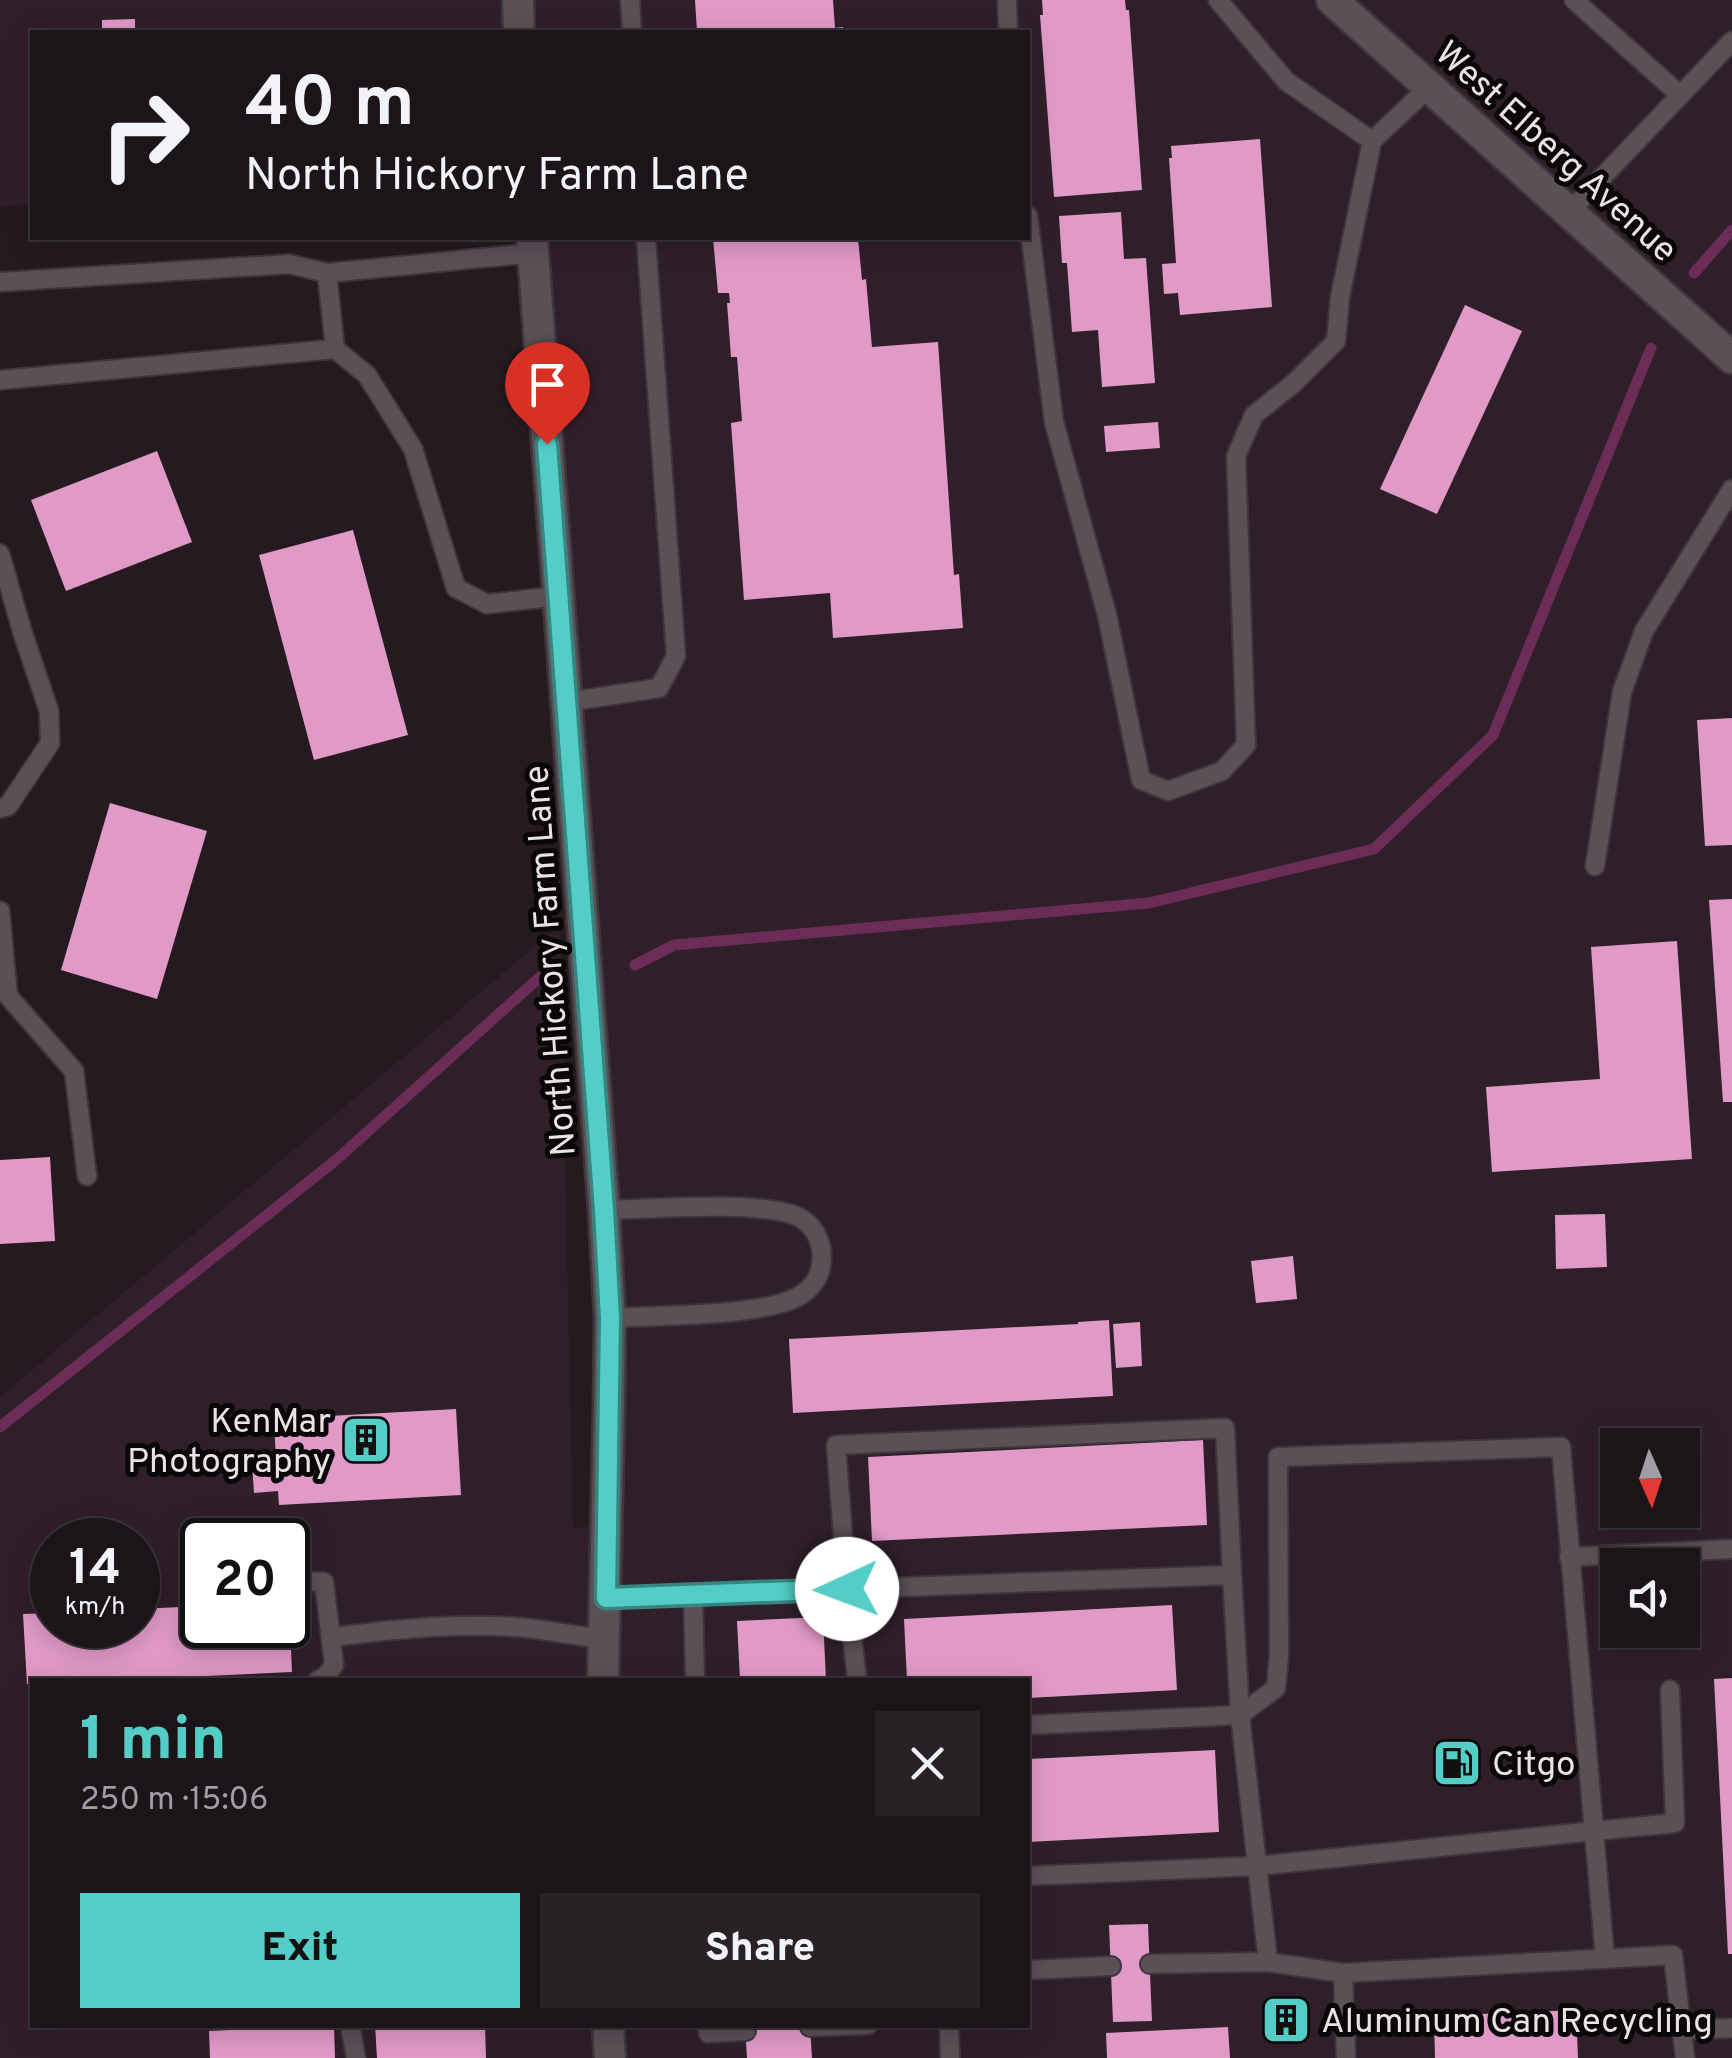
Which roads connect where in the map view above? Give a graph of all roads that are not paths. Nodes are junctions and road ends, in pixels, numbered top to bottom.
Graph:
1 (518, 0) edge
2 (630, 0) edge
3 (1007, 0) edge
4 (1218, 0) edge
5 (1332, 0) edge
6 (1574, 0) edge
7 (520, 30) edge
8 (632, 30) edge
9 (1008, 30) edge
10 (1732, 40) edge
11 (1428, 87) junction
12 (1680, 95) junction
13 (1372, 141) junction
14 (1568, 212) junction
15 (1030, 232) edge
16 (646, 240) edge
17 (532, 245) edge
18 (328, 273) junction
19 (0, 282) edge
20 (334, 349) junction
21 (1732, 358) edge
22 (0, 380) edge
23 (1732, 490) edge
24 (0, 554) edge
25 (558, 596) junction
26 (567, 702) junction
27 (0, 808) edge
28 (1595, 866) dead end
29 (0, 911) edge
30 (87, 1176) dead end
31 (604, 1210) junction
32 (610, 1318) junction
33 (1732, 1550) edge
34 (1569, 1558) junction
35 (1232, 1575) junction
36 (310, 1582) edge
37 (847, 1589) junction
38 (694, 1595) junction
39 (606, 1598) junction
40 (332, 1637) junction
41 (604, 1639) junction
42 (322, 1678) edge
43 (603, 1678) edge
44 (695, 1678) edge
45 (857, 1678) edge
46 (1670, 1690) dead end
47 (1240, 1715) junction
48 (1030, 1725) edge
49 (1594, 1831) junction
50 (1257, 1866) junction
51 (1030, 1876) edge
52 (1605, 1959) junction
53 (1268, 1962) junction
54 (1150, 1964) dead end
55 (1111, 1966) dead end
56 (1030, 1970) edge
57 (1343, 1973) junction
58 (351, 2028) edge
59 (608, 2028) edge
60 (707, 2028) edge
61 (948, 2028) edge
62 (1732, 2028) edge
63 (1683, 2030) junction
64 (746, 2031) dead end
65 (356, 2058) edge
66 (610, 2058) edge
67 (950, 2058) edge
68 (1346, 2058) edge
69 (1684, 2058) edge

1 - 7 street
2 - 8 lane
3 - 9 lane
4 - 13 lane
5 - 11 street, West Elberg Avenue
6 - 12 lane
10 - 12 lane
11 - 13 lane
11 - 14 street, West Elberg Avenue
12 - 14 lane
13 - 15 lane
14 - 21 street, West Elberg Avenue
16 - 26 lane
17 - 18 lane
17 - 25 street, North Hickory Farm Lane
18 - 19 lane
18 - 20 lane
20 - 22 lane
20 - 25 lane
23 - 28 lane
24 - 27 lane
25 - 26 street, North Hickory Farm Lane
26 - 31 street, North Hickory Farm Lane
29 - 30 lane
31 - 32 street, North Hickory Farm Lane
31 - 32 lane
32 - 39 street, North Hickory Farm Lane
33 - 34 lane
34 - 47 lane
34 - 49 lane
35 - 37 lane
35 - 37 lane
35 - 47 lane
36 - 40 lane
37 - 38 lane
37 - 45 lane
38 - 39 lane
38 - 44 lane
39 - 41 street, North Hickory Farm Lane
40 - 41 lane
40 - 42 lane
41 - 43 street, North Hickory Farm Lane
46 - 49 lane
47 - 48 lane
47 - 50 lane
49 - 50 lane
49 - 52 lane
50 - 51 lane
50 - 53 lane
52 - 57 lane
52 - 63 lane
53 - 54 lane
53 - 57 lane
55 - 56 lane
57 - 68 lane
58 - 65 lane
59 - 66 street
60 - 64 lane
61 - 67 lane
62 - 63 lane
63 - 69 lane

